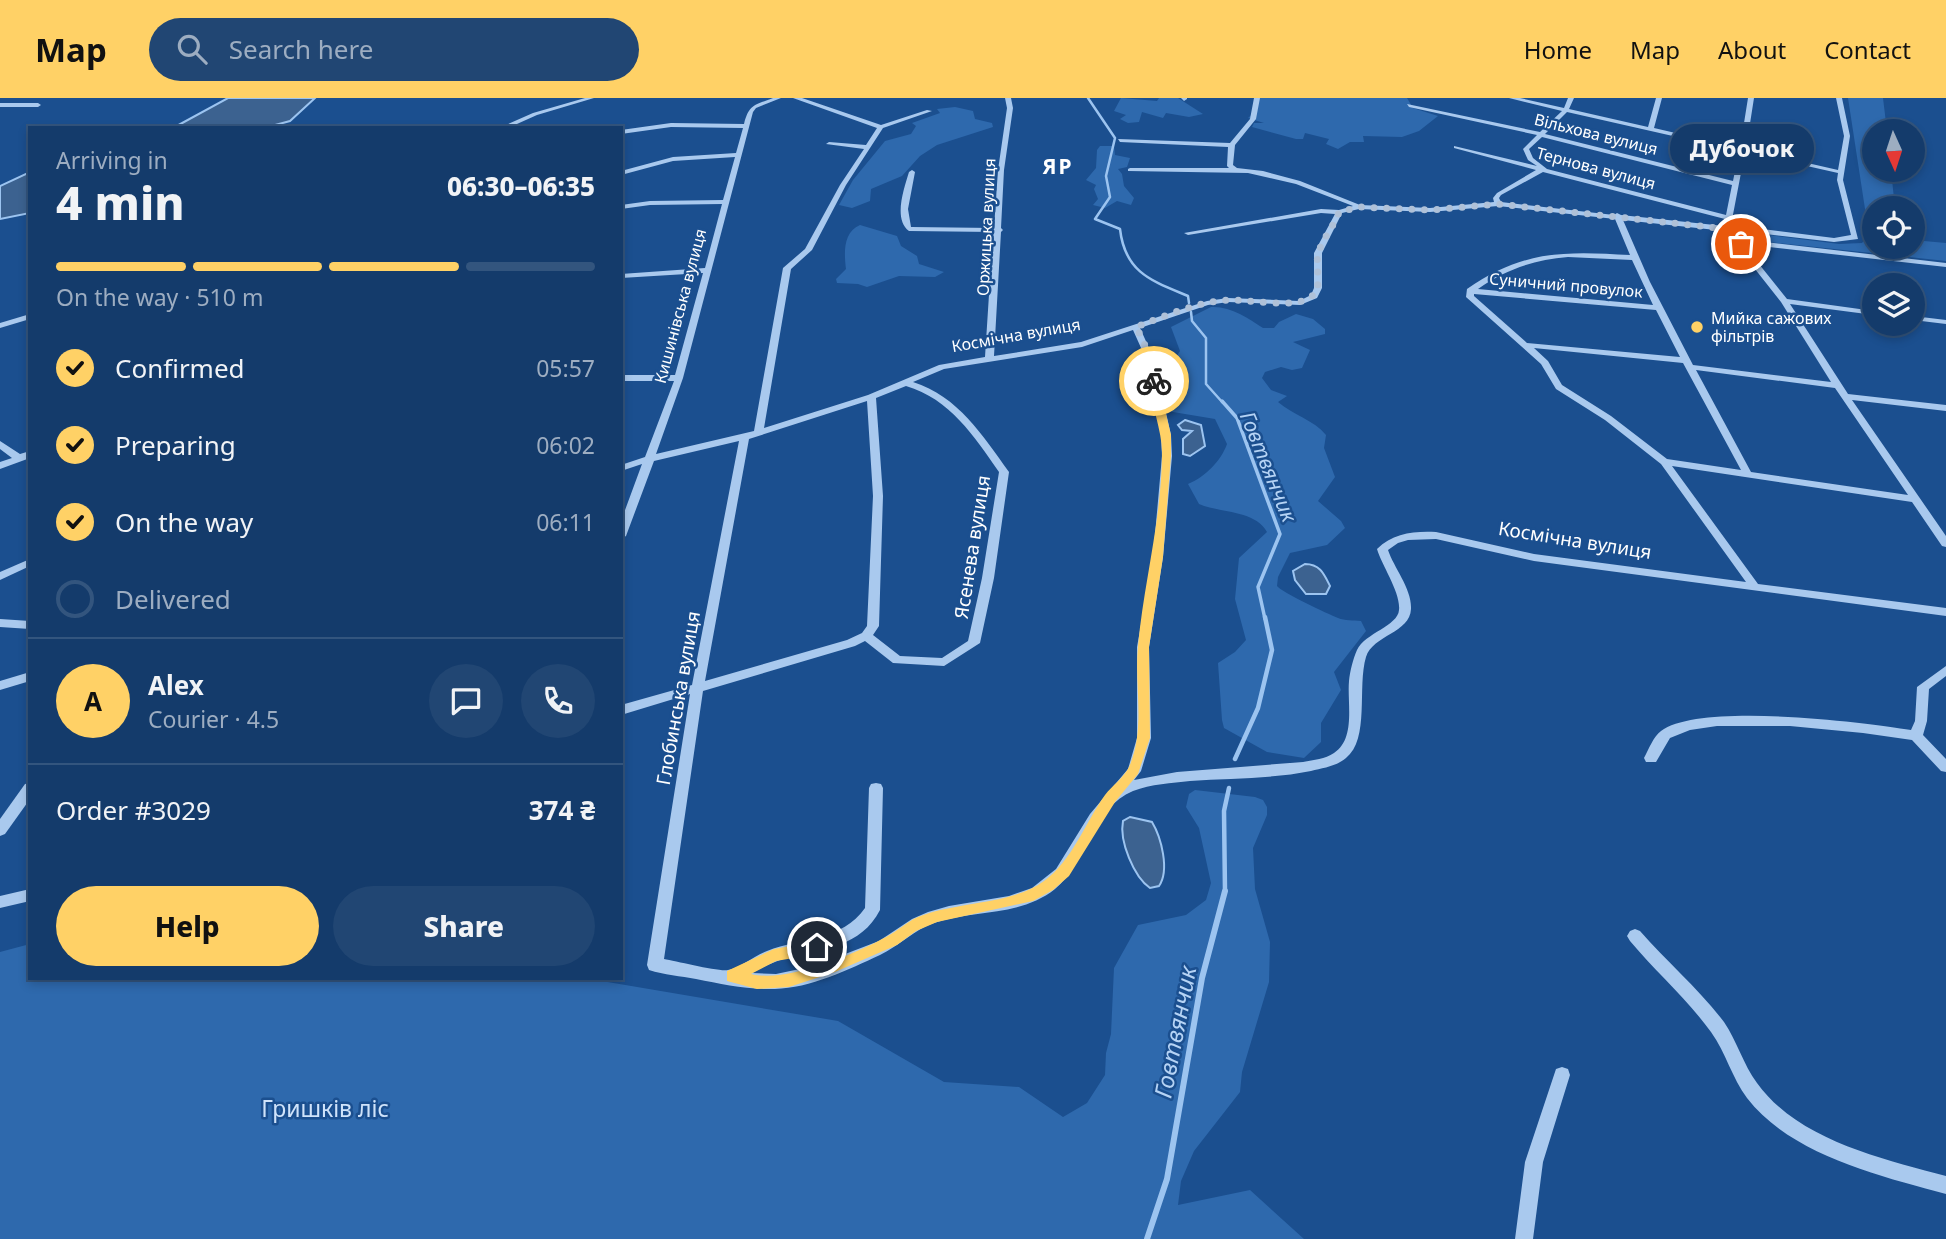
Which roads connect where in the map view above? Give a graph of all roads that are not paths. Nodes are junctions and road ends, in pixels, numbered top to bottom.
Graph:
1 (591, 98) edge
2 (778, 98) edge
3 (796, 98) edge
4 (1008, 98) edge
5 (1257, 98) edge
6 (1512, 98) edge
7 (1571, 98) edge
8 (1659, 98) edge
9 (1751, 98) edge
10 (1839, 98) edge
11 (38, 105) dead end
12 (1409, 105) dead end
13 (0, 106) edge
14 (1566, 110) junction
15 (929, 111) dead end
16 (507, 126) edge
17 (746, 126) junction
18 (881, 127) junction
19 (1651, 128) junction
20 (623, 132) edge
21 (1539, 134) junction
22 (1120, 140) dead end
23 (829, 145) dead end
24 (1232, 145) junction
25 (868, 147) junction
26 (1456, 147) dead end
27 (1745, 150) junction
28 (738, 155) junction
29 (1544, 168) junction
30 (1130, 170) dead end
31 (1235, 170) junction
32 (623, 172) edge
33 (912, 172) dead end
34 (1840, 172) junction
35 (1734, 183) junction
36 (725, 202) junction
37 (1498, 204) junction
38 (623, 207) edge
39 (1359, 207) junction
40 (1339, 212) junction
41 (1617, 215) junction
42 (1728, 225) junction
43 (999, 230) junction
44 (1188, 233) dead end
45 (1738, 241) junction
46 (1634, 258) junction
47 (1946, 265) edge
48 (707, 270) junction
49 (623, 276) edge
50 (1470, 291) junction
51 (1784, 301) junction
52 (1659, 308) junction
53 (1862, 311) edge
54 (28, 317) edge
55 (1925, 320) edge
56 (1946, 323) edge
57 (0, 326) edge
58 (1136, 327) junction
59 (1524, 345) junction
60 (989, 359) junction
61 (1687, 364) junction
62 (679, 377) junction
63 (623, 378) edge
64 (903, 382) junction
65 (1838, 386) junction
66 (871, 397) junction
67 (1847, 397) junction
68 (1946, 408) edge
69 (752, 435) junction
70 (0, 444) edge
71 (28, 455) edge
72 (19, 458) junction
73 (648, 459) junction
74 (1664, 462) junction
75 (0, 466) edge
76 (623, 467) edge
77 (1748, 475) junction
78 (1917, 500) junction
79 (1930, 520) junction
80 (1946, 522) edge
81 (623, 530) edge
82 (1946, 544) edge
83 (28, 563) edge
84 (0, 576) edge
85 (1753, 584) junction
86 (1946, 612) edge
87 (0, 623) edge
88 (28, 625) edge
89 (866, 636) junction
90 (1946, 670) edge
91 (28, 677) edge
92 (0, 686) edge
93 (697, 689) junction
94 (623, 709) edge
95 (1916, 736) junction
96 (1651, 758) dead end
97 (1946, 767) edge
98 (876, 788) dead end
99 (28, 791) edge
100 (1110, 798) junction
101 (0, 830) edge
102 (28, 895) edge
103 (0, 902) edge
104 (1635, 936) dead end
105 (732, 976) junction
106 (1562, 1075) dead end
107 (1946, 1185) edge
108 (1524, 1239) edge

1 - 16 street
2 - 17 street, Кишинівська вулиця
3 - 18 street
4 - 43 street, Оржицька вулиця
5 - 24 street
6 - 14 street
7 - 14 street
8 - 19 street
9 - 27 street
10 - 34 street
11 - 13 street
12 - 21 street, Вільхова вулиця
14 - 19 street
14 - 21 street
15 - 18 street
17 - 20 street
17 - 28 street, Кишинівська вулиця
18 - 25 street, Глобинська вулиця
19 - 27 street
21 - 29 street
21 - 35 street, Вільхова вулиця
22 - 24 street
23 - 25 street
24 - 31 street
25 - 69 street, Глобинська вулиця
26 - 29 street, Тернова вулиця
27 - 34 street
27 - 35 street
28 - 32 street
28 - 36 street, Кишинівська вулиця
29 - 37 street
29 - 42 street, Тернова вулиця
30 - 31 street
31 - 39 street
33 - 43 street
34 - 42 street
35 - 42 street
36 - 38 street
36 - 48 street, Кишинівська вулиця
37 - 39 street
37 - 41 street
39 - 40 street
40 - 44 street
40 - 58 street, Космічна вулиця
41 - 42 street
41 - 46 street
42 - 45 street
43 - 60 street, Оржицька вулиця
45 - 47 street
45 - 51 street
46 - 50 street
46 - 52 street
48 - 49 street
48 - 62 street, Кишинівська вулиця
50 - 52 street, Суничний провулок
50 - 59 street
51 - 53 street
51 - 65 street
52 - 61 street
54 - 57 street
55 - 56 street
58 - 60 street, Космічна вулиця
58 - 100 street
59 - 61 street
59 - 74 street
60 - 64 street, Космічна вулиця
61 - 65 street
61 - 77 street
62 - 63 street
62 - 73 street, Кишинівська вулиця
64 - 66 street, Космічна вулиця
64 - 89 street, Ясенева вулиця
65 - 67 street
66 - 69 street, Космічна вулиця
66 - 89 street
67 - 68 street
67 - 78 street
69 - 73 street, Космічна вулиця
69 - 93 street, Глобинська вулиця
70 - 72 street
71 - 72 street
72 - 75 street
73 - 76 street, Космічна вулиця
73 - 81 street, Кишинівська вулиця
74 - 77 street
74 - 85 street
77 - 78 street
78 - 79 street
79 - 80 street
79 - 82 street
83 - 84 street
85 - 86 street, Космічна вулиця
85 - 100 street, Космічна вулиця
87 - 88 street
89 - 93 street
90 - 95 street
91 - 92 street
93 - 94 street
93 - 105 street, Глобинська вулиця
95 - 96 street
95 - 97 street
98 - 105 street
99 - 101 street
100 - 105 street
102 - 103 street
104 - 107 street
106 - 108 street

